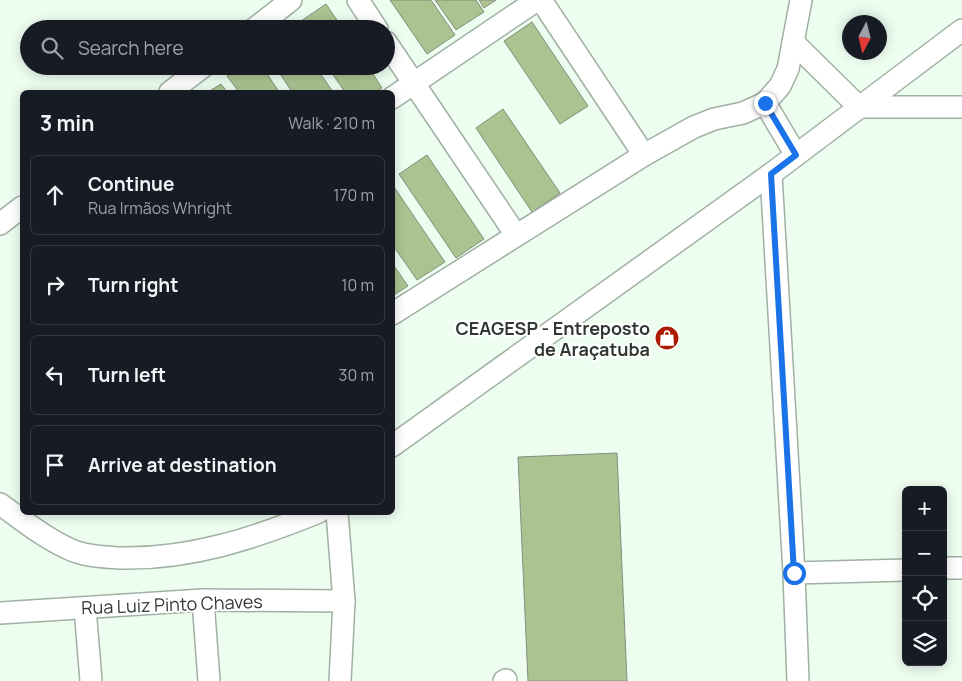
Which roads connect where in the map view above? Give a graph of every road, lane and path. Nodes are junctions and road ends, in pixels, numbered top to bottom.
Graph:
1 (291, 0) edge
2 (358, 0) edge
3 (537, 0) edge
4 (541, 0) edge
5 (801, 0) edge
6 (265, 20) edge
7 (371, 20) edge
8 (962, 30) edge
9 (793, 42) junction
10 (395, 56) edge
11 (192, 75) edge
12 (414, 84) junction
13 (173, 90) edge
14 (395, 96) edge
15 (765, 103) junction
16 (859, 107) junction
17 (962, 107) edge
18 (644, 155) junction
19 (796, 155) junction
20 (771, 174) junction
21 (20, 209) edge
22 (0, 224) edge
23 (516, 235) junction
24 (395, 312) edge
25 (395, 444) edge
26 (0, 504) edge
27 (312, 515) edge
28 (337, 515) edge
29 (947, 568) edge
30 (962, 568) edge
31 (902, 570) edge
32 (794, 573) junction
33 (204, 600) junction
34 (344, 602) junction
35 (85, 608) junction
36 (0, 613) edge
37 (91, 681) edge
38 (209, 681) edge
39 (340, 681) edge
40 (798, 681) edge

1 - 6 street
2 - 7 street
3 - 12 street
4 - 18 street
5 - 9 street
8 - 16 street
9 - 15 street
9 - 16 street
10 - 12 street
11 - 13 street
12 - 14 street
12 - 23 street
15 - 18 street
15 - 19 street
16 - 17 street
16 - 19 street
18 - 23 street
19 - 20 street
20 - 25 street
20 - 32 street
21 - 22 street
23 - 24 street
26 - 27 street
28 - 34 street
29 - 30 street
31 - 32 street
32 - 40 street
33 - 34 street, Rua Luiz Pinto Chaves
33 - 35 street, Rua Luiz Pinto Chaves
33 - 38 street
34 - 39 street
35 - 36 street, Rua Luiz Pinto Chaves
35 - 37 street

